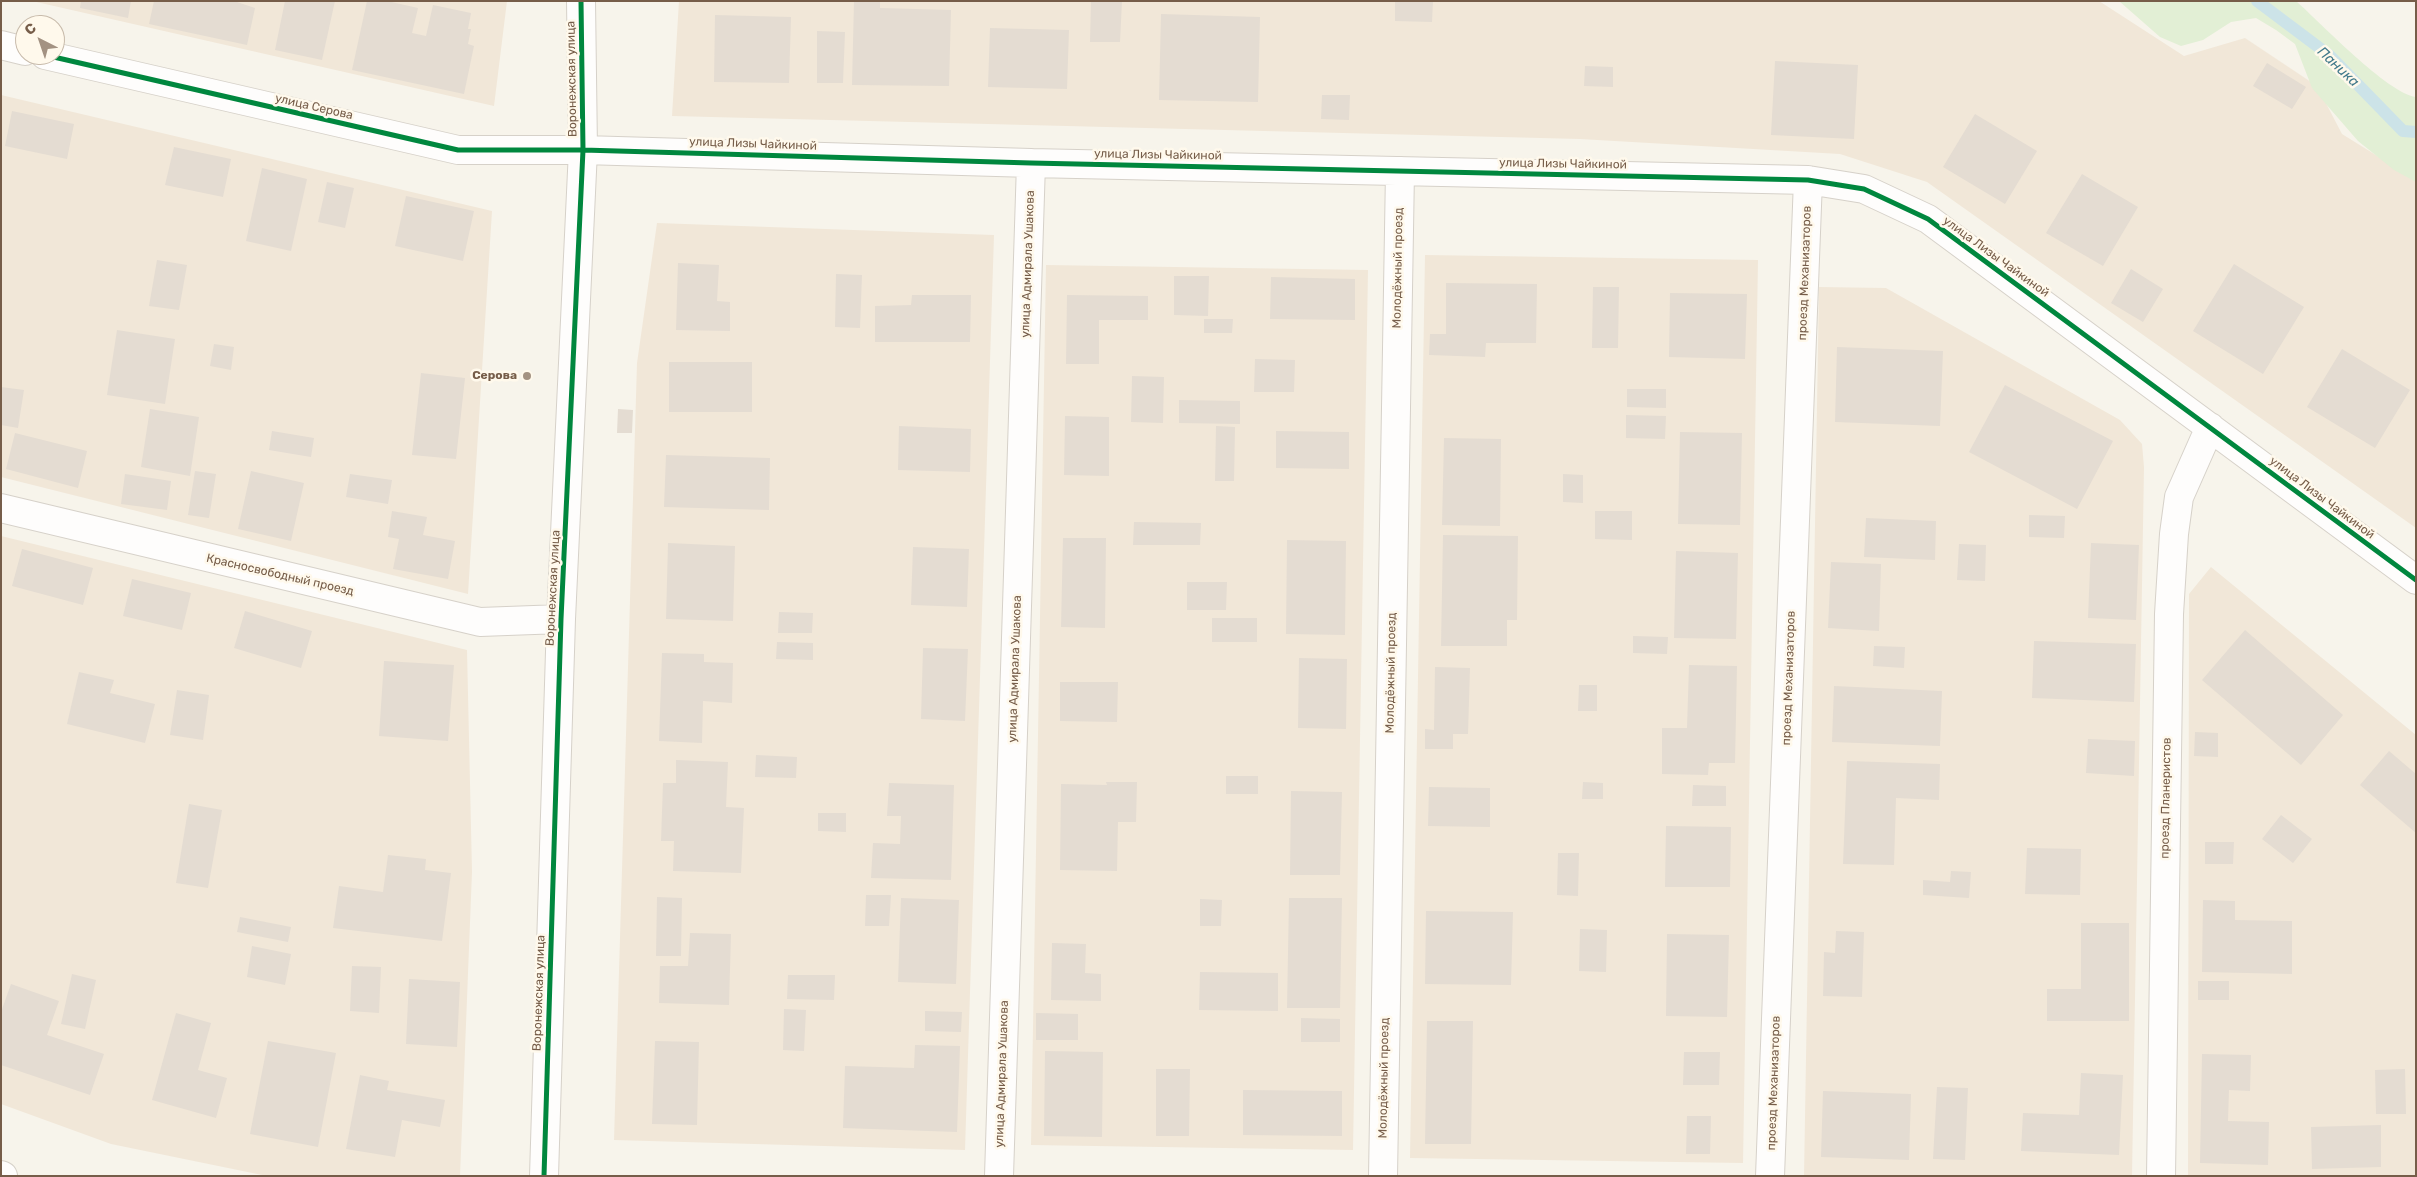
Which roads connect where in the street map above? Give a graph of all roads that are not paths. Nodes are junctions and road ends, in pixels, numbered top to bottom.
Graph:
1 (580, 1) edge
2 (1, 45) edge
3 (15, 48) edge
4 (65, 60) edge
5 (583, 150) junction
6 (1031, 163) junction
7 (1400, 171) junction
8 (1808, 180) junction
9 (2210, 426) junction
10 (1, 508) edge
11 (2416, 580) edge
12 (561, 619) junction
13 (544, 1176) edge
14 (999, 1176) edge
15 (1383, 1176) edge
16 (1770, 1176) edge
17 (2161, 1176) edge

1 - 5 street, Воронежская улица
2 - 3 street
4 - 5 street, улица Серова
5 - 6 street, улица Лизы Чайкиной
5 - 12 street, Воронежская улица
6 - 7 street, улица Лизы Чайкиной
6 - 14 street, улица Адмирала Ушакова
7 - 8 street, улица Лизы Чайкиной
7 - 15 street, Молодёжный проезд
8 - 9 street, улица Лизы Чайкиной
8 - 16 street, проезд Механизаторов
9 - 11 street, улица Лизы Чайкиной
9 - 17 street, проезд Планеристов
10 - 12 street, Красносвободный проезд
12 - 13 street, Воронежская улица

